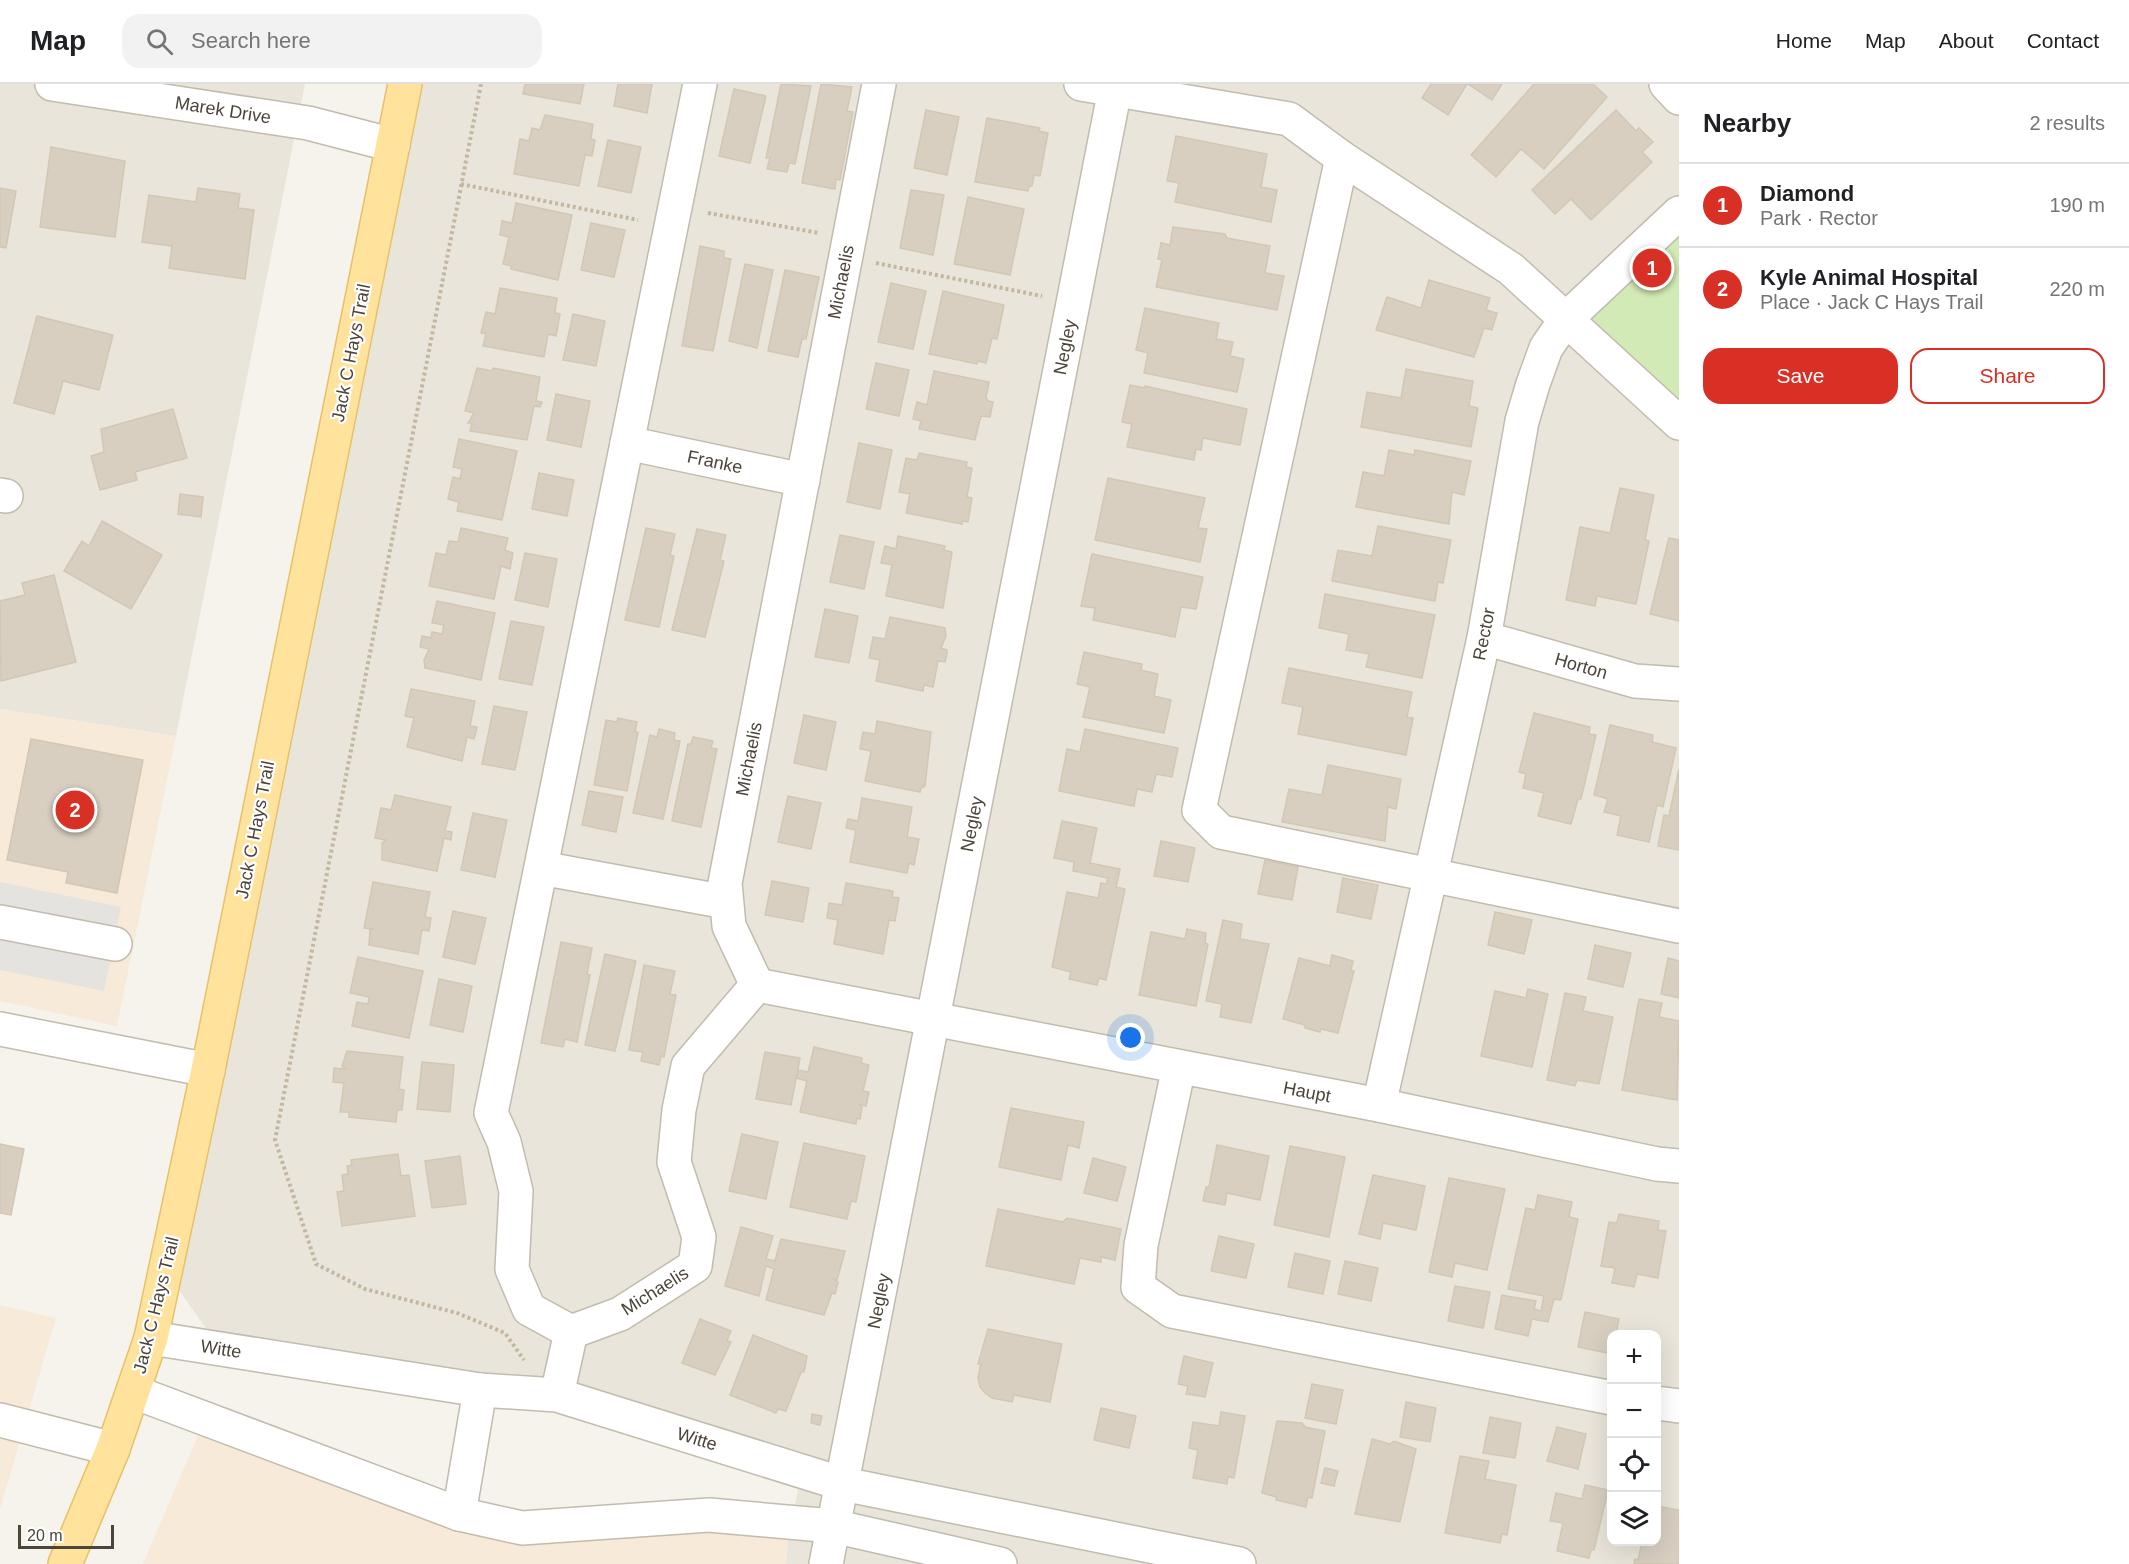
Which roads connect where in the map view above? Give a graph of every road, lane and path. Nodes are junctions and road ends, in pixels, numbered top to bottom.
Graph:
1 (52, 84) edge
2 (405, 84) edge
3 (481, 84) edge
4 (700, 84) edge
5 (879, 84) edge
6 (1081, 84) edge
7 (1666, 84) edge
8 (1115, 87) edge
9 (1679, 98) edge
10 (393, 145) junction
11 (1342, 159) junction
12 (461, 184) junction
13 (1679, 213) edge
14 (673, 217) junction
15 (847, 248) junction
16 (1073, 302) junction
17 (1566, 319) junction
18 (1679, 423) edge
19 (627, 443) junction
20 (803, 480) junction
21 (1484, 638) junction
22 (1679, 684) edge
23 (541, 868) junction
24 (1431, 875) junction
25 (726, 902) junction
26 (0, 922) edge
27 (1679, 926) edge
28 (115, 944) dead end
29 (757, 985) junction
30 (934, 1020) junction
31 (0, 1029) edge
32 (1179, 1067) junction
33 (208, 1070) junction
34 (1379, 1105) junction
35 (1679, 1166) edge
36 (572, 1332) junction
37 (151, 1338) junction
38 (559, 1385) junction
39 (480, 1390) junction
40 (134, 1392) junction
41 (1607, 1397) edge
42 (1661, 1404) edge
43 (1679, 1406) edge
44 (0, 1420) edge
45 (113, 1449) junction
46 (843, 1484) junction
47 (459, 1514) junction
48 (833, 1526) junction
49 (65, 1564) edge
50 (826, 1564) edge
51 (1000, 1564) edge
52 (1239, 1564) edge

1 - 10 street, Marek Drive
2 - 10 main road, Jack C Hays Trail
3 - 12 path
4 - 14 street
5 - 15 street, Michaelis
6 - 8 street
7 - 9 street
8 - 11 street
8 - 16 street, Negley
10 - 33 main road, Jack C Hays Trail
11 - 17 street
11 - 24 street
12 - 14 path
12 - 38 path
13 - 17 street, Rector
14 - 15 path
14 - 19 street
15 - 16 path
15 - 20 street, Michaelis
16 - 30 street, Negley
17 - 18 street
17 - 21 street, Rector
19 - 20 street, Franke
19 - 23 street
20 - 25 street, Michaelis
21 - 22 street, Horton
21 - 24 street, Rector
23 - 25 street
23 - 36 street
24 - 27 street
24 - 34 street, Rector
25 - 29 street, Michaelis
26 - 28 street
29 - 30 street, Haupt
29 - 36 street, Michaelis
30 - 32 street, Haupt
30 - 46 street, Negley
31 - 33 street
32 - 34 street, Haupt
32 - 41 street
33 - 37 main road, Jack C Hays Trail
34 - 35 street, Haupt
36 - 38 street
37 - 39 street, Witte
37 - 40 main road, Jack C Hays Trail
38 - 39 street, Witte
38 - 46 street, Witte
39 - 47 street
40 - 45 main road, Jack C Hays Trail
40 - 47 street
42 - 43 street
44 - 45 street
45 - 49 main road, Jack C Hays Trail
46 - 48 street, Negley
46 - 52 street, Witte
47 - 48 street
48 - 50 street, Negley
48 - 51 street

